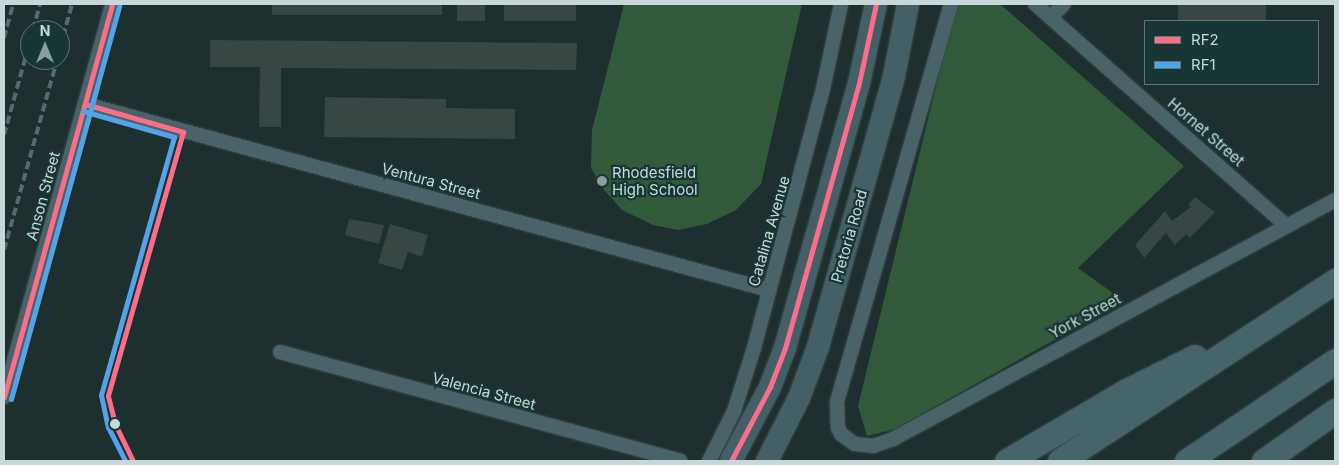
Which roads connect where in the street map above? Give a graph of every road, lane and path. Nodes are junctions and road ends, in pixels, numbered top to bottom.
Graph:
1 (112, 4) edge
2 (841, 4) edge
3 (876, 4) edge
4 (908, 4) edge
5 (951, 4) edge
6 (1035, 4) edge
7 (1064, 4) edge
8 (1051, 17) junction
9 (85, 104) junction
10 (1335, 200) edge
11 (1287, 226) junction
12 (1335, 281) edge
13 (769, 290) junction
14 (1251, 333) junction
15 (280, 352) dead end
16 (1335, 361) edge
17 (4, 397) edge
18 (1335, 410) edge
19 (680, 461) edge
20 (709, 461) edge
21 (731, 461) edge
22 (767, 461) edge
23 (1007, 461) edge
24 (1060, 461) edge
25 (1187, 461) edge
26 (1264, 461) edge

1 - 9 street, Anson Street
2 - 13 street, Catalina Avenue
3 - 21 main road, Pretoria Road
4 - 22 main road, Pretoria Road
5 - 11 street, York Street
6 - 8 street, Hornet Street
7 - 8 street
8 - 11 street, Hornet Street
9 - 13 street, Ventura Street
9 - 17 street, Anson Street
10 - 11 street, York Street
12 - 14 highway
13 - 20 street, Catalina Avenue
14 - 23 highway
14 - 24 highway
15 - 19 street, Valencia Street
16 - 25 highway
18 - 26 highway

